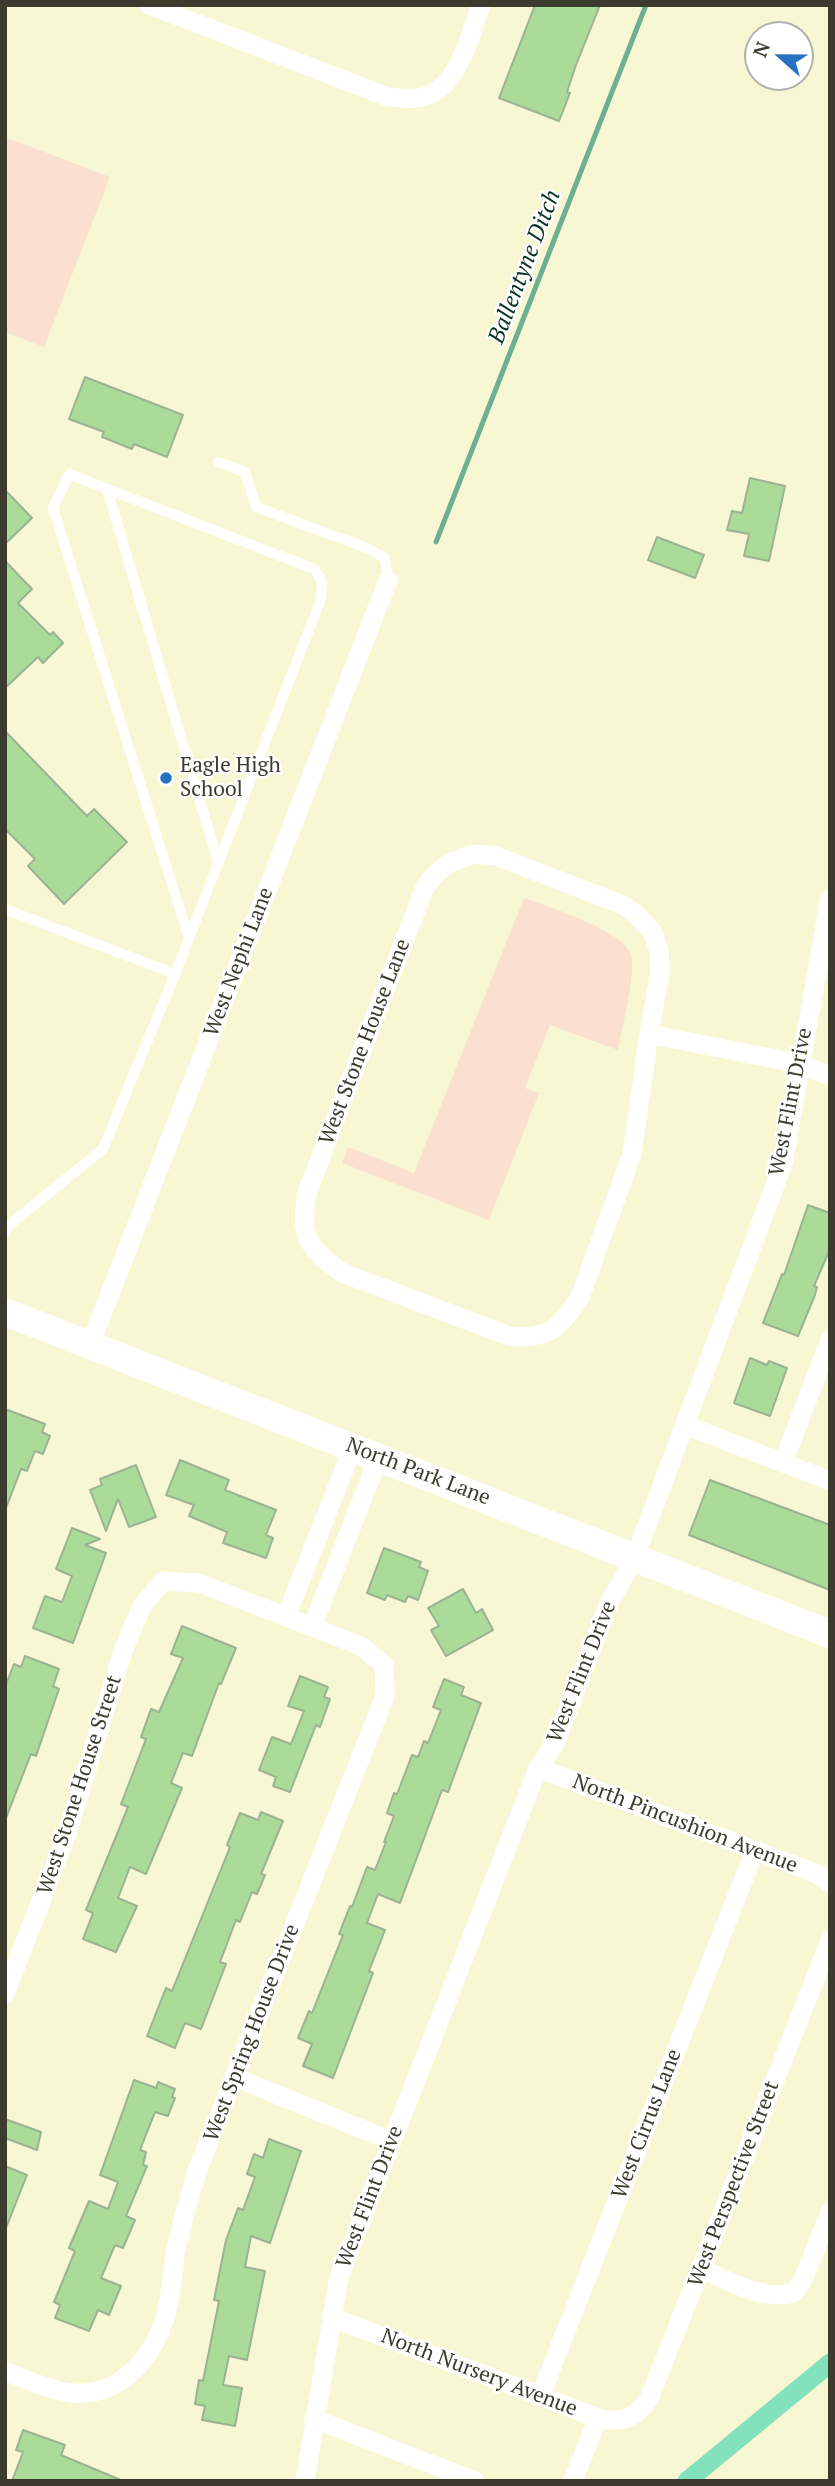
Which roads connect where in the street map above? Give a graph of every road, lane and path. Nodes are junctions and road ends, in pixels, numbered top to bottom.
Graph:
1 (149, 5) edge
2 (481, 5) edge
3 (192, 13) edge
4 (218, 462) dead end
5 (107, 489) junction
6 (388, 580) joint
7 (218, 862) junction
8 (830, 898) edge
9 (5, 909) edge
10 (189, 938) junction
11 (175, 974) junction
12 (649, 1034) junction
13 (800, 1064) junction
14 (830, 1076) edge
15 (5, 1233) edge
16 (5, 1312) edge
17 (830, 1340) edge
18 (90, 1345) junction
19 (685, 1425) junction
20 (353, 1447) junction
21 (379, 1457) junction
22 (783, 1463) junction
23 (830, 1481) edge
24 (635, 1557) junction
25 (286, 1617) junction
26 (313, 1627) junction
27 (830, 1633) edge
28 (538, 1768) junction
29 (755, 1850) junction
30 (830, 1883) edge
31 (830, 1941) edge
32 (5, 1994) edge
33 (234, 2077) junction
34 (391, 2141) junction
35 (830, 2212) edge
36 (701, 2269) junction
37 (331, 2317) junction
38 (5, 2371) edge
39 (540, 2398) junction
40 (598, 2418) junction
41 (314, 2419) junction
42 (627, 2420) joint
43 (305, 2481) edge
44 (475, 2481) edge
45 (573, 2481) edge

1 - 3 street
2 - 3 street
4 - 6 lane
5 - 7 lane
5 - 7 lane
5 - 10 lane
6 - 18 street, West Nephi Lane
7 - 10 lane
8 - 13 street, West Flint Drive
9 - 11 lane
10 - 11 lane
11 - 15 lane
12 - 12 street, West Stone House Lane
12 - 13 street
13 - 14 street
13 - 19 street, West Flint Drive
16 - 18 street, North Park Lane
17 - 22 street
18 - 20 street, North Park Lane
19 - 22 street
19 - 24 street, West Flint Drive
20 - 21 street, North Park Lane
20 - 25 street
21 - 24 street, North Park Lane
21 - 26 street
22 - 23 street
24 - 27 street, North Park Lane
24 - 28 street, West Flint Drive
25 - 26 street
25 - 32 street, West Stone House Street
26 - 33 street, West Spring House Drive
28 - 29 street, North Pincushion Avenue
28 - 34 street, West Flint Drive
29 - 30 street, North Pincushion Avenue
29 - 39 street, West Cirrus Lane
31 - 36 street, West Perspective Street
33 - 34 street
33 - 38 street, West Spring House Drive
34 - 37 street, West Flint Drive
35 - 36 street
36 - 42 street, West Perspective Street
37 - 39 street, North Nursery Avenue
37 - 41 street, West Flint Drive
39 - 40 street, North Nursery Avenue
40 - 42 street, North Nursery Avenue
40 - 45 street
41 - 43 street, West Flint Drive
41 - 44 street

